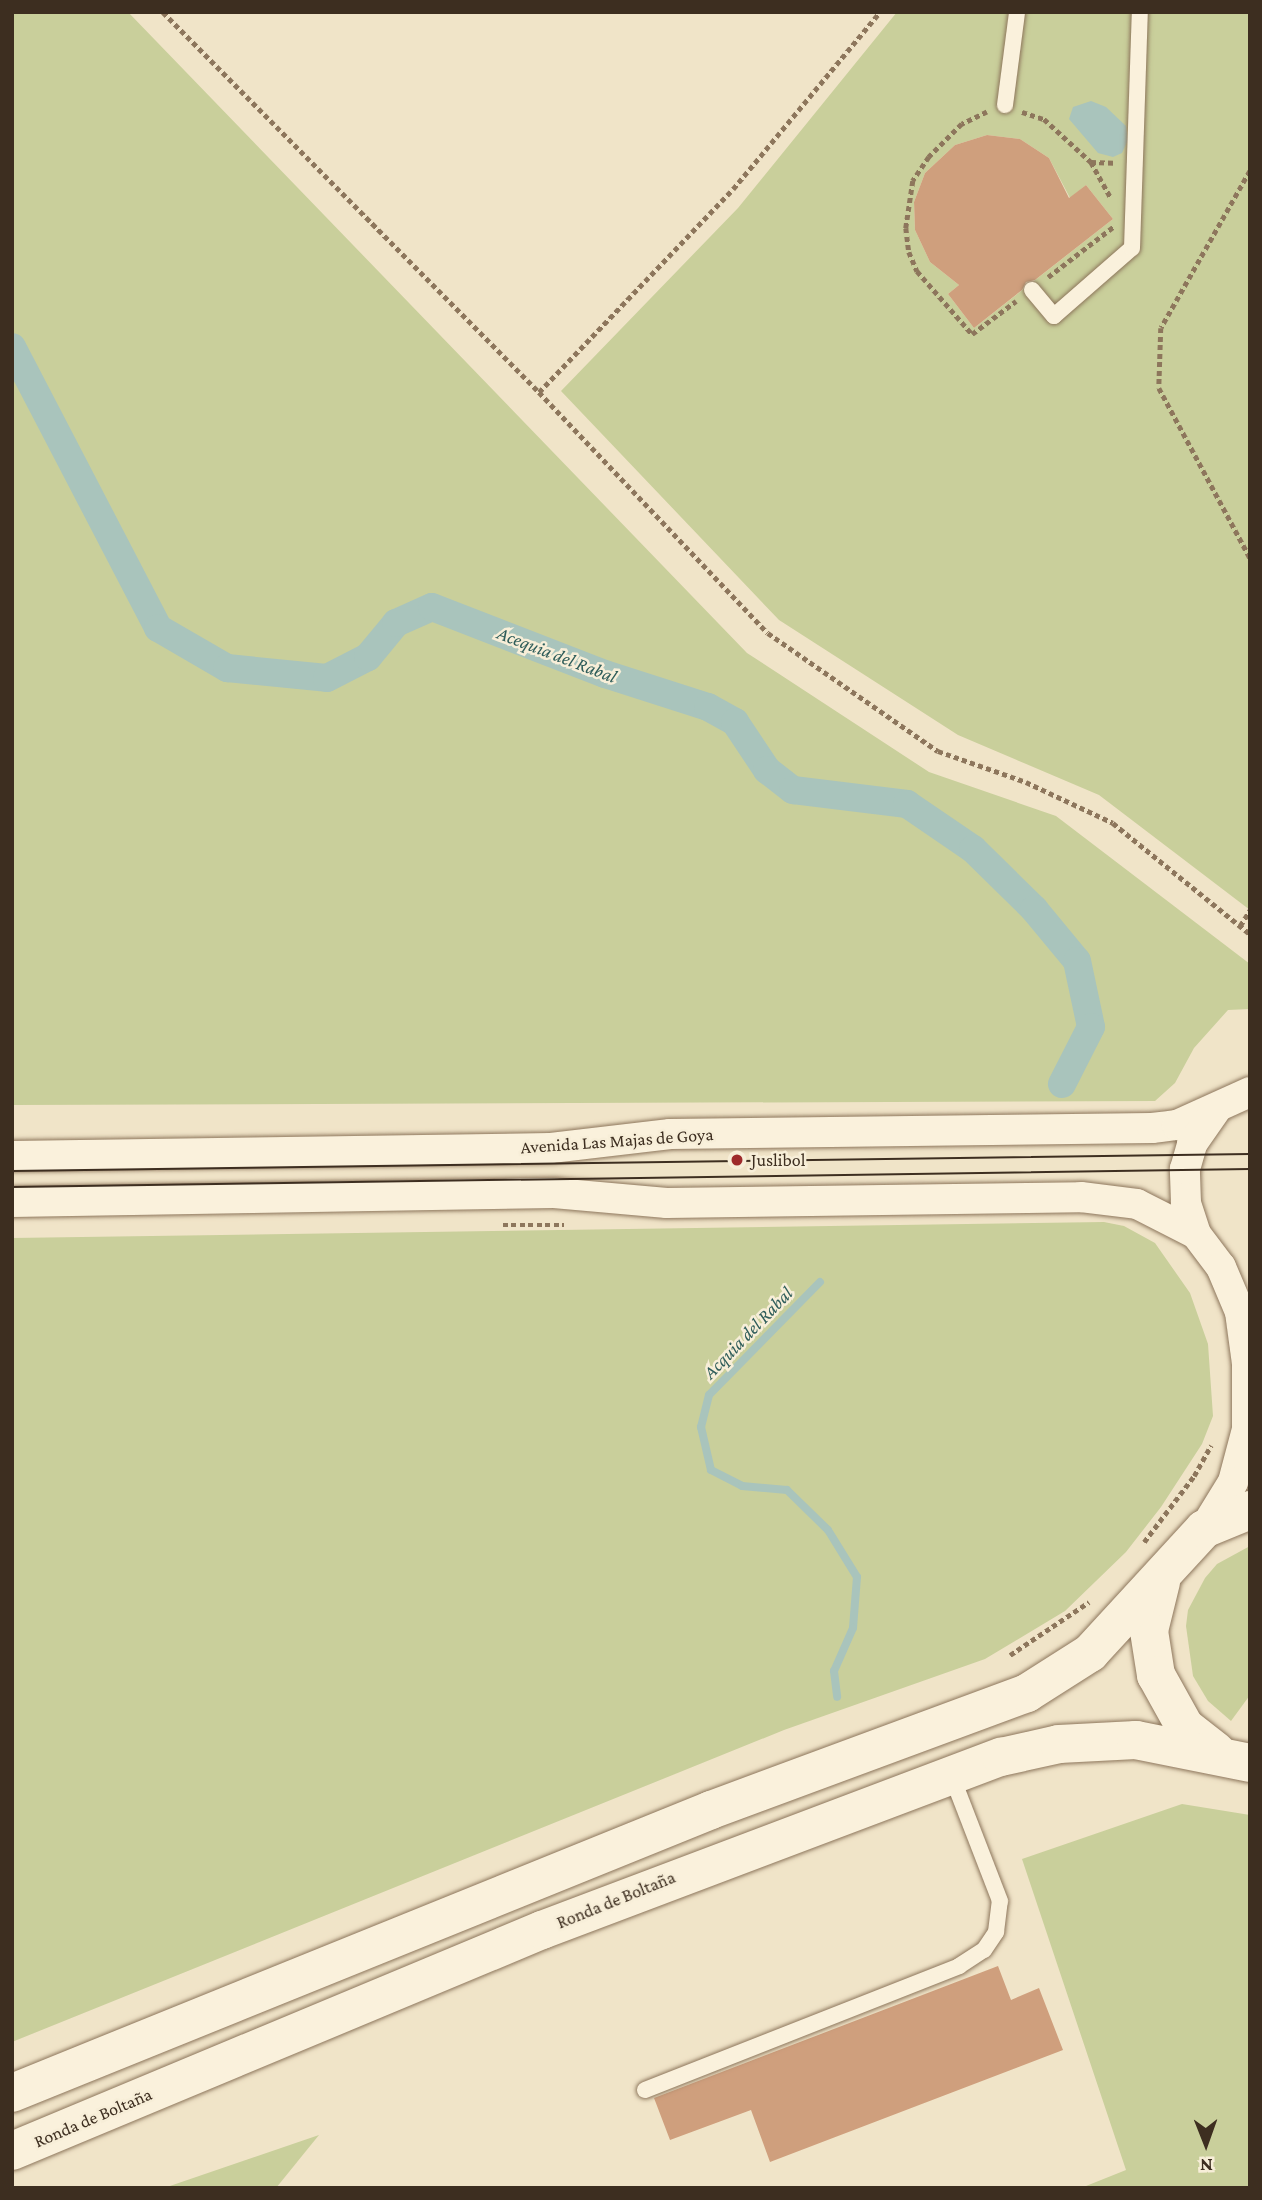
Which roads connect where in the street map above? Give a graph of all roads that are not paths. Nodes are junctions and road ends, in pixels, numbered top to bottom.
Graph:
1 (1017, 12) edge
2 (1140, 12) edge
3 (1005, 106) road end
4 (1032, 289) road end
5 (1250, 1092) edge
6 (1217, 1108) junction
7 (12, 1156) edge
8 (12, 1202) edge
9 (1196, 1234) junction
10 (1250, 1510) edge
11 (1204, 1529) junction
12 (1152, 1560) junction
13 (1245, 1762) edge
14 (950, 1773) junction
15 (645, 2090) dead end
16 (12, 2093) edge
17 (12, 2151) edge

1 - 3 lane
2 - 4 lane
5 - 6 street, Avenida Las Majas de Goya
6 - 7 street, Avenida Las Majas de Goya
6 - 9 street, Avenida Las Majas de Goya
8 - 9 street, Avenida Las Majas de Goya
9 - 11 street, Avenida Las Majas de Goya
10 - 11 main road, Ronda de Boltaña
11 - 12 main road, Ronda de Boltaña
12 - 13 main road, Ronda de Boltaña
12 - 16 main road, Ronda de Boltaña
13 - 14 main road, Ronda de Boltaña
14 - 15 lane
14 - 17 main road, Ronda de Boltaña

